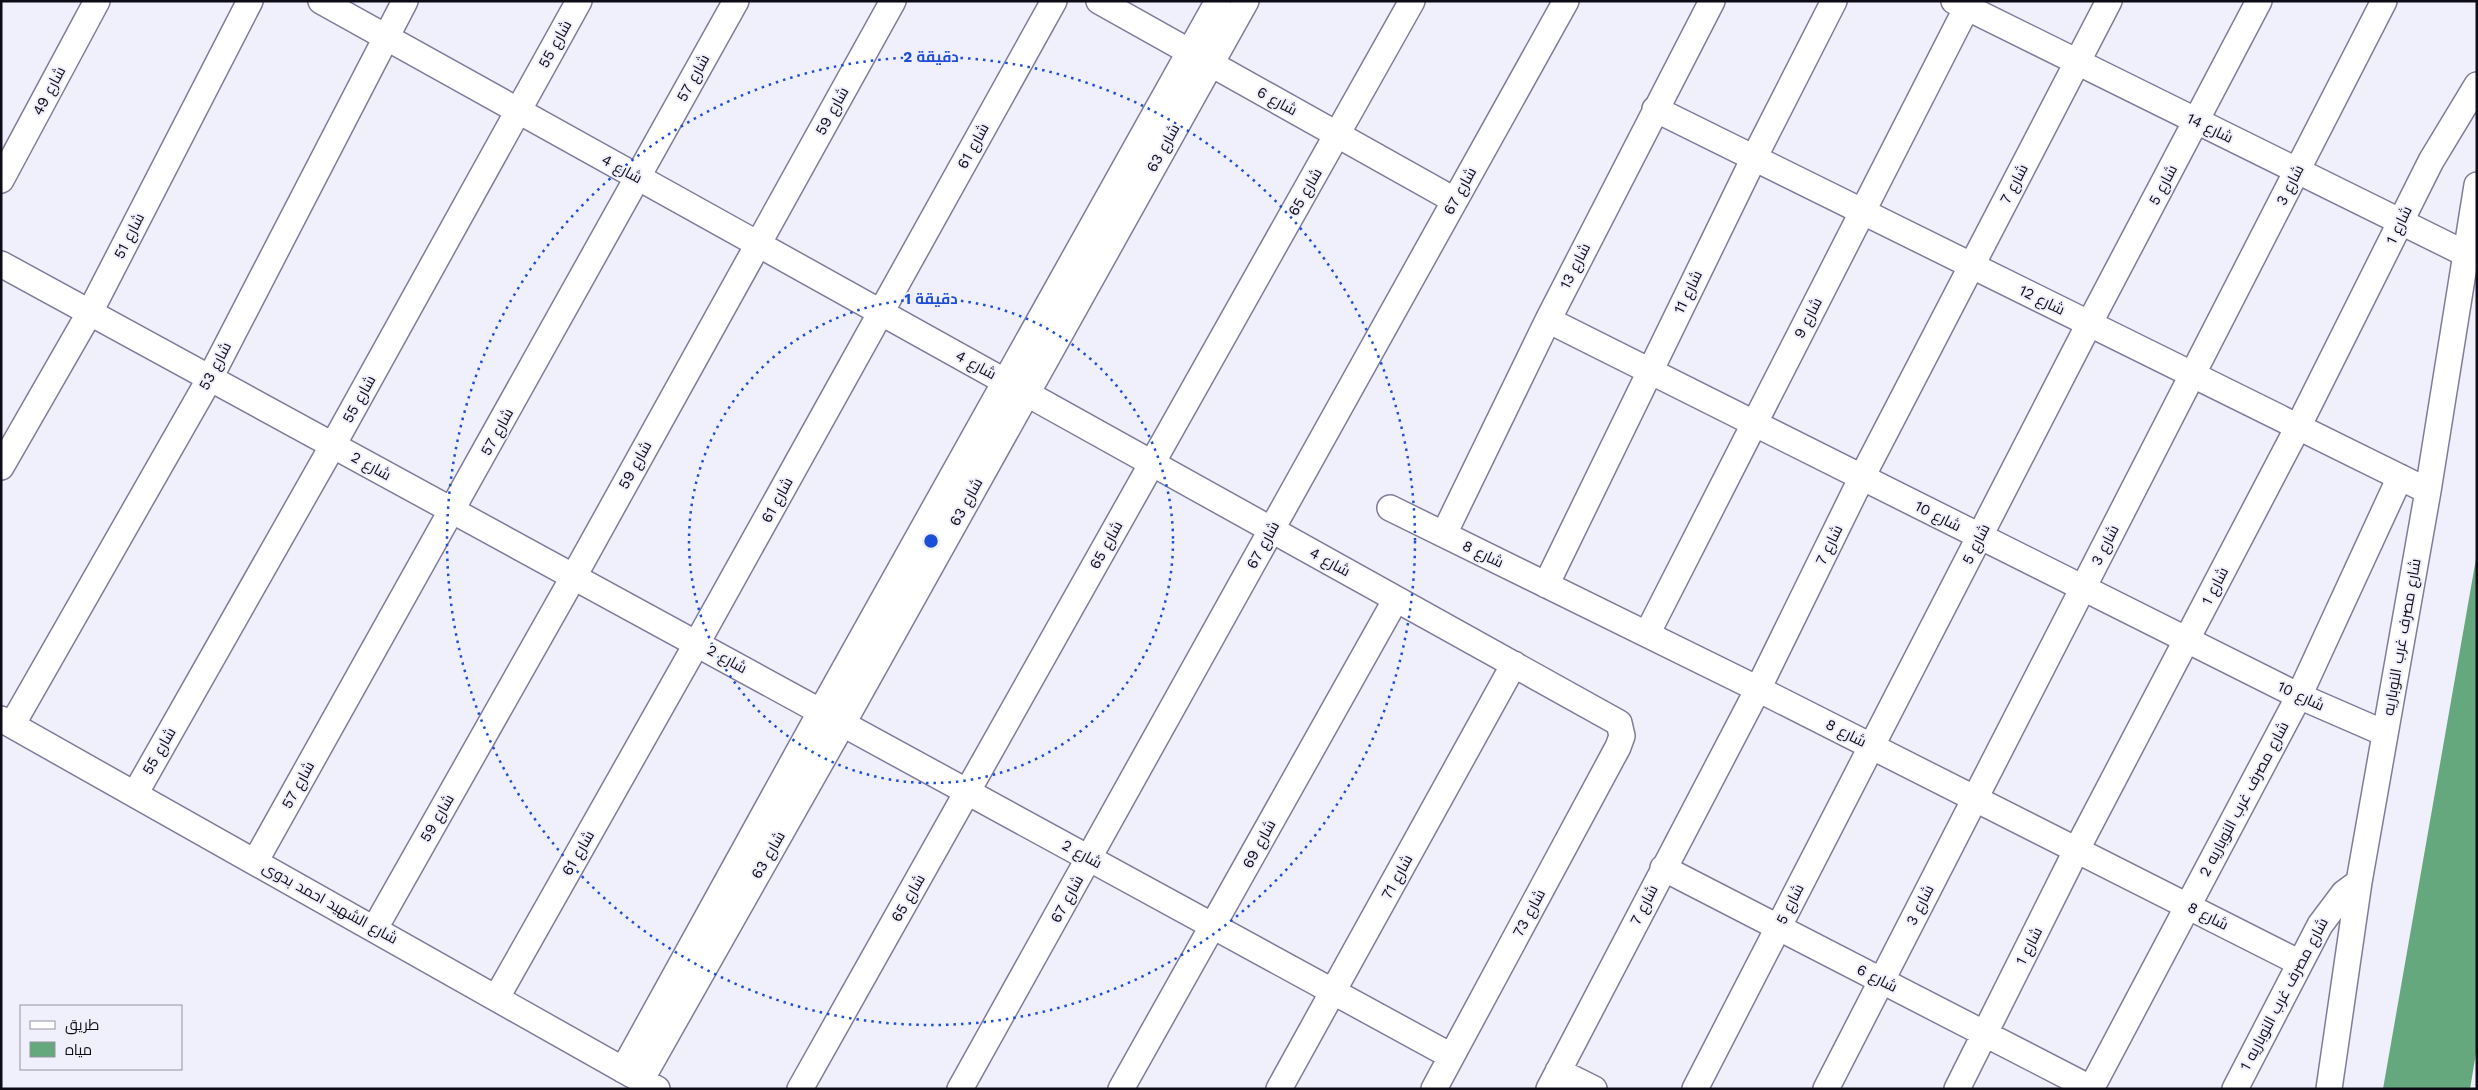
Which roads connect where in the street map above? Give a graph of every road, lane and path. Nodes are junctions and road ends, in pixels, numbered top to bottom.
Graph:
1 (97, 1) edge
2 (250, 1) edge
3 (321, 1) edge
4 (405, 1) edge
5 (579, 1) edge
6 (736, 1) edge
7 (893, 1) edge
8 (1054, 1) edge
9 (1099, 1) edge
10 (1218, 1) edge
11 (1246, 1) edge
12 (1412, 1) edge
13 (1566, 1) edge
14 (1712, 1) edge
15 (1834, 1) edge
16 (2109, 1) edge
17 (2259, 1) edge
18 (2384, 1) edge
19 (1964, 3) edge
20 (384, 37) junction
21 (1200, 58) junction
22 (2078, 62) junction
23 (2477, 86) edge
24 (1655, 109) junction
25 (518, 111) junction
26 (2196, 121) junction
27 (1338, 135) junction
28 (1754, 158) junction
29 (2297, 171) junction
30 (638, 178) junction
31 (1, 180) edge
32 (2477, 185) edge
33 (1454, 200) junction
34 (1862, 212) junction
35 (2401, 223) junction
36 (758, 243) junction
37 (2466, 254) junction
38 (1, 264) edge
39 (1971, 265) junction
40 (90, 312) junction
41 (881, 312) junction
42 (1548, 320) junction
43 (2089, 324) junction
44 (1650, 371) junction
45 (2193, 375) junction
46 (210, 378) junction
47 (1016, 388) junction
48 (1754, 424) junction
49 (2298, 426) junction
50 (333, 445) junction
51 (1152, 463) junction
52 (1, 467) edge
53 (1862, 477) junction
54 (2400, 477) junction
55 (2428, 491) junction
56 (1390, 508) dead end
57 (453, 510) junction
58 (1272, 529) junction
59 (1444, 534) junction
60 (1980, 536) junction
61 (574, 576) junction
62 (1546, 585) junction
63 (2083, 588) junction
64 (1396, 598) junction
65 (1647, 634) junction
66 (2187, 640) junction
67 (697, 643) junction
68 (1514, 664) junction
69 (1758, 689) junction
70 (2299, 696) junction
71 (820, 711) junction
72 (6, 722) edge
73 (843, 723) junction
74 (2384, 734) junction
75 (1622, 736) joint
76 (1872, 746) junction
77 (968, 792) junction
78 (135, 794) junction
79 (1976, 798) junction
80 (2078, 849) junction
81 (1090, 858) junction
82 (255, 862) junction
83 (1663, 868) junction
84 (2359, 882) junction
85 (2188, 906) junction
86 (1213, 926) junction
87 (1778, 927) junction
88 (374, 928) junction
89 (2300, 963) junction
90 (686, 977) junction
91 (1882, 981) junction
92 (1333, 992) junction
93 (497, 998) junction
94 (1984, 1034) junction
95 (1451, 1056) junction
96 (640, 1080) edge
97 (1554, 1080) edge
98 (800, 1089) edge
99 (960, 1089) edge
100 (1121, 1089) edge
101 (1279, 1089) edge
102 (1434, 1089) edge
103 (1594, 1089) edge
104 (1695, 1089) edge
105 (1826, 1089) edge
106 (1957, 1089) edge
107 (2091, 1089) edge
108 (2234, 1089) edge
109 (2329, 1089) edge

1 - 31 street, شارع 49
2 - 40 street, شارع 51
3 - 20 street, شارع 4
4 - 20 street, شارع 53
5 - 25 street, شارع 55
6 - 30 street, شارع 57
7 - 36 street, شارع 59
8 - 41 street, شارع 61
9 - 21 street, شارع 6
10 - 21 street, شارع 63
11 - 21 street, شارع 63
12 - 27 street, شارع 65
13 - 33 street, شارع 67
14 - 24 street, شارع 13
15 - 28 street, شارع 11
16 - 22 street, شارع 7
17 - 26 street, شارع 5
18 - 29 street, شارع 3
19 - 22 street, شارع 14
19 - 34 street, شارع 9
20 - 25 street, شارع 4
20 - 46 street, شارع 53
21 - 27 street, شارع 6
21 - 47 street, شارع 63
22 - 26 street, شارع 14
22 - 39 street, شارع 7
23 - 35 street, شارع 1
24 - 28 street, شارع 12
24 - 42 street, شارع 13
25 - 30 street, شارع 4
25 - 50 street, شارع 55
26 - 29 street, شارع 14
26 - 43 street, شارع 5
27 - 33 street, شارع 6
27 - 51 street, شارع 65
28 - 34 street, شارع 12
28 - 44 street, شارع 11
29 - 35 street, شارع 14
29 - 45 street, شارع 3
30 - 36 street, شارع 4
30 - 57 street, شارع 57
32 - 37 street, شارع مصرف غرب النوباريه
33 - 58 street, شارع 67
34 - 39 street, شارع 12
34 - 48 street, شارع 9
35 - 37 street, شارع 14
35 - 49 street, شارع 1
36 - 41 street, شارع 4
36 - 61 street, شارع 59
37 - 55 street, شارع مصرف غرب النوباريه
38 - 40 street, شارع 2
39 - 43 street, شارع 12
39 - 53 street, شارع 7
40 - 46 street, شارع 2
40 - 52 street, شارع 51
41 - 47 street, شارع 4
41 - 67 street, شارع 61
42 - 44 street, شارع 10
42 - 59 street, شارع 13
43 - 45 street, شارع 12
43 - 60 street, شارع 5
44 - 48 street, شارع 10
44 - 62 street, شارع 11
45 - 49 street, شارع 12
45 - 63 street, شارع 3
46 - 50 street, شارع 2
46 - 72 street, شارع 53
47 - 51 street, شارع 4
47 - 71 street, شارع 63
47 - 73 street, شارع 63
48 - 53 street, شارع 10
48 - 65 street, شارع 9
49 - 54 street, شارع 12
49 - 66 street, شارع 1
50 - 57 street, شارع 2
50 - 78 street, شارع 55
51 - 58 street, شارع 4
51 - 77 street, شارع 65
53 - 60 street, شارع 10
53 - 69 street, شارع 7
54 - 55 street, شارع 12
54 - 70 street, شارع مصرف غرب النوباريه 2
55 - 74 street, شارع مصرف غرب النوباريه
56 - 59 street, شارع 8
57 - 61 street, شارع 2
57 - 82 street, شارع 57
58 - 64 street, شارع 4
58 - 81 street, شارع 67
59 - 62 street, شارع 8
60 - 63 street, شارع 10
60 - 76 street, شارع 5
61 - 67 street, شارع 2
61 - 88 street, شارع 59
62 - 65 street, شارع 8
63 - 66 street, شارع 10
63 - 79 street, شارع 3
64 - 68 street, شارع 4
64 - 86 street, شارع 69
65 - 69 street, شارع 8
66 - 70 street, شارع 10
66 - 80 street, شارع 1
67 - 71 street, شارع 2
67 - 93 street, شارع 61
68 - 75 street, شارع 4
68 - 92 street, شارع 71
69 - 76 street, شارع 8
69 - 83 street, شارع 7
70 - 74 street, شارع 10
70 - 85 street, شارع مصرف غرب النوباريه 2
71 - 73 street, شارع 2
71 - 90 street, شارع 63
72 - 78 street, شارع الشهيد احمد بدوى
73 - 77 street, شارع 2
73 - 90 street, شارع 63
74 - 84 street, شارع مصرف غرب النوباريه
75 - 95 street, شارع 73
76 - 79 street, شارع 8
76 - 87 street, شارع 5
77 - 81 street, شارع 2
77 - 98 street, شارع 65
78 - 82 street, شارع الشهيد احمد بدوى
79 - 80 street, شارع 8
79 - 91 street, شارع 3
80 - 85 street, شارع 8
80 - 94 street, شارع 1
81 - 86 street, شارع 2
81 - 99 street, شارع 67
82 - 88 street, شارع الشهيد احمد بدوى
83 - 87 street, شارع 6
83 - 97 street, شارع 7
84 - 89 street, شارع مصرف غرب النوباريه 1
84 - 109 street, شارع مصرف غرب النوباريه
85 - 89 street, شارع 8
85 - 107 street, شارع مصرف غرب النوباريه 2
86 - 92 street, شارع 2
86 - 100 street, شارع 69
87 - 91 street, شارع 6
87 - 104 street, شارع 5
88 - 93 street, شارع الشهيد احمد بدوى
89 - 108 street, شارع مصرف غرب النوباريه 1
90 - 96 street, شارع 63
91 - 94 street, شارع 6
91 - 105 street, شارع 3
92 - 95 street, شارع 2
92 - 101 street, شارع 71
93 - 96 street, شارع الشهيد احمد بدوى
94 - 106 street, شارع 1
94 - 107 street, شارع 6
95 - 102 street, شارع 73
97 - 103 street

